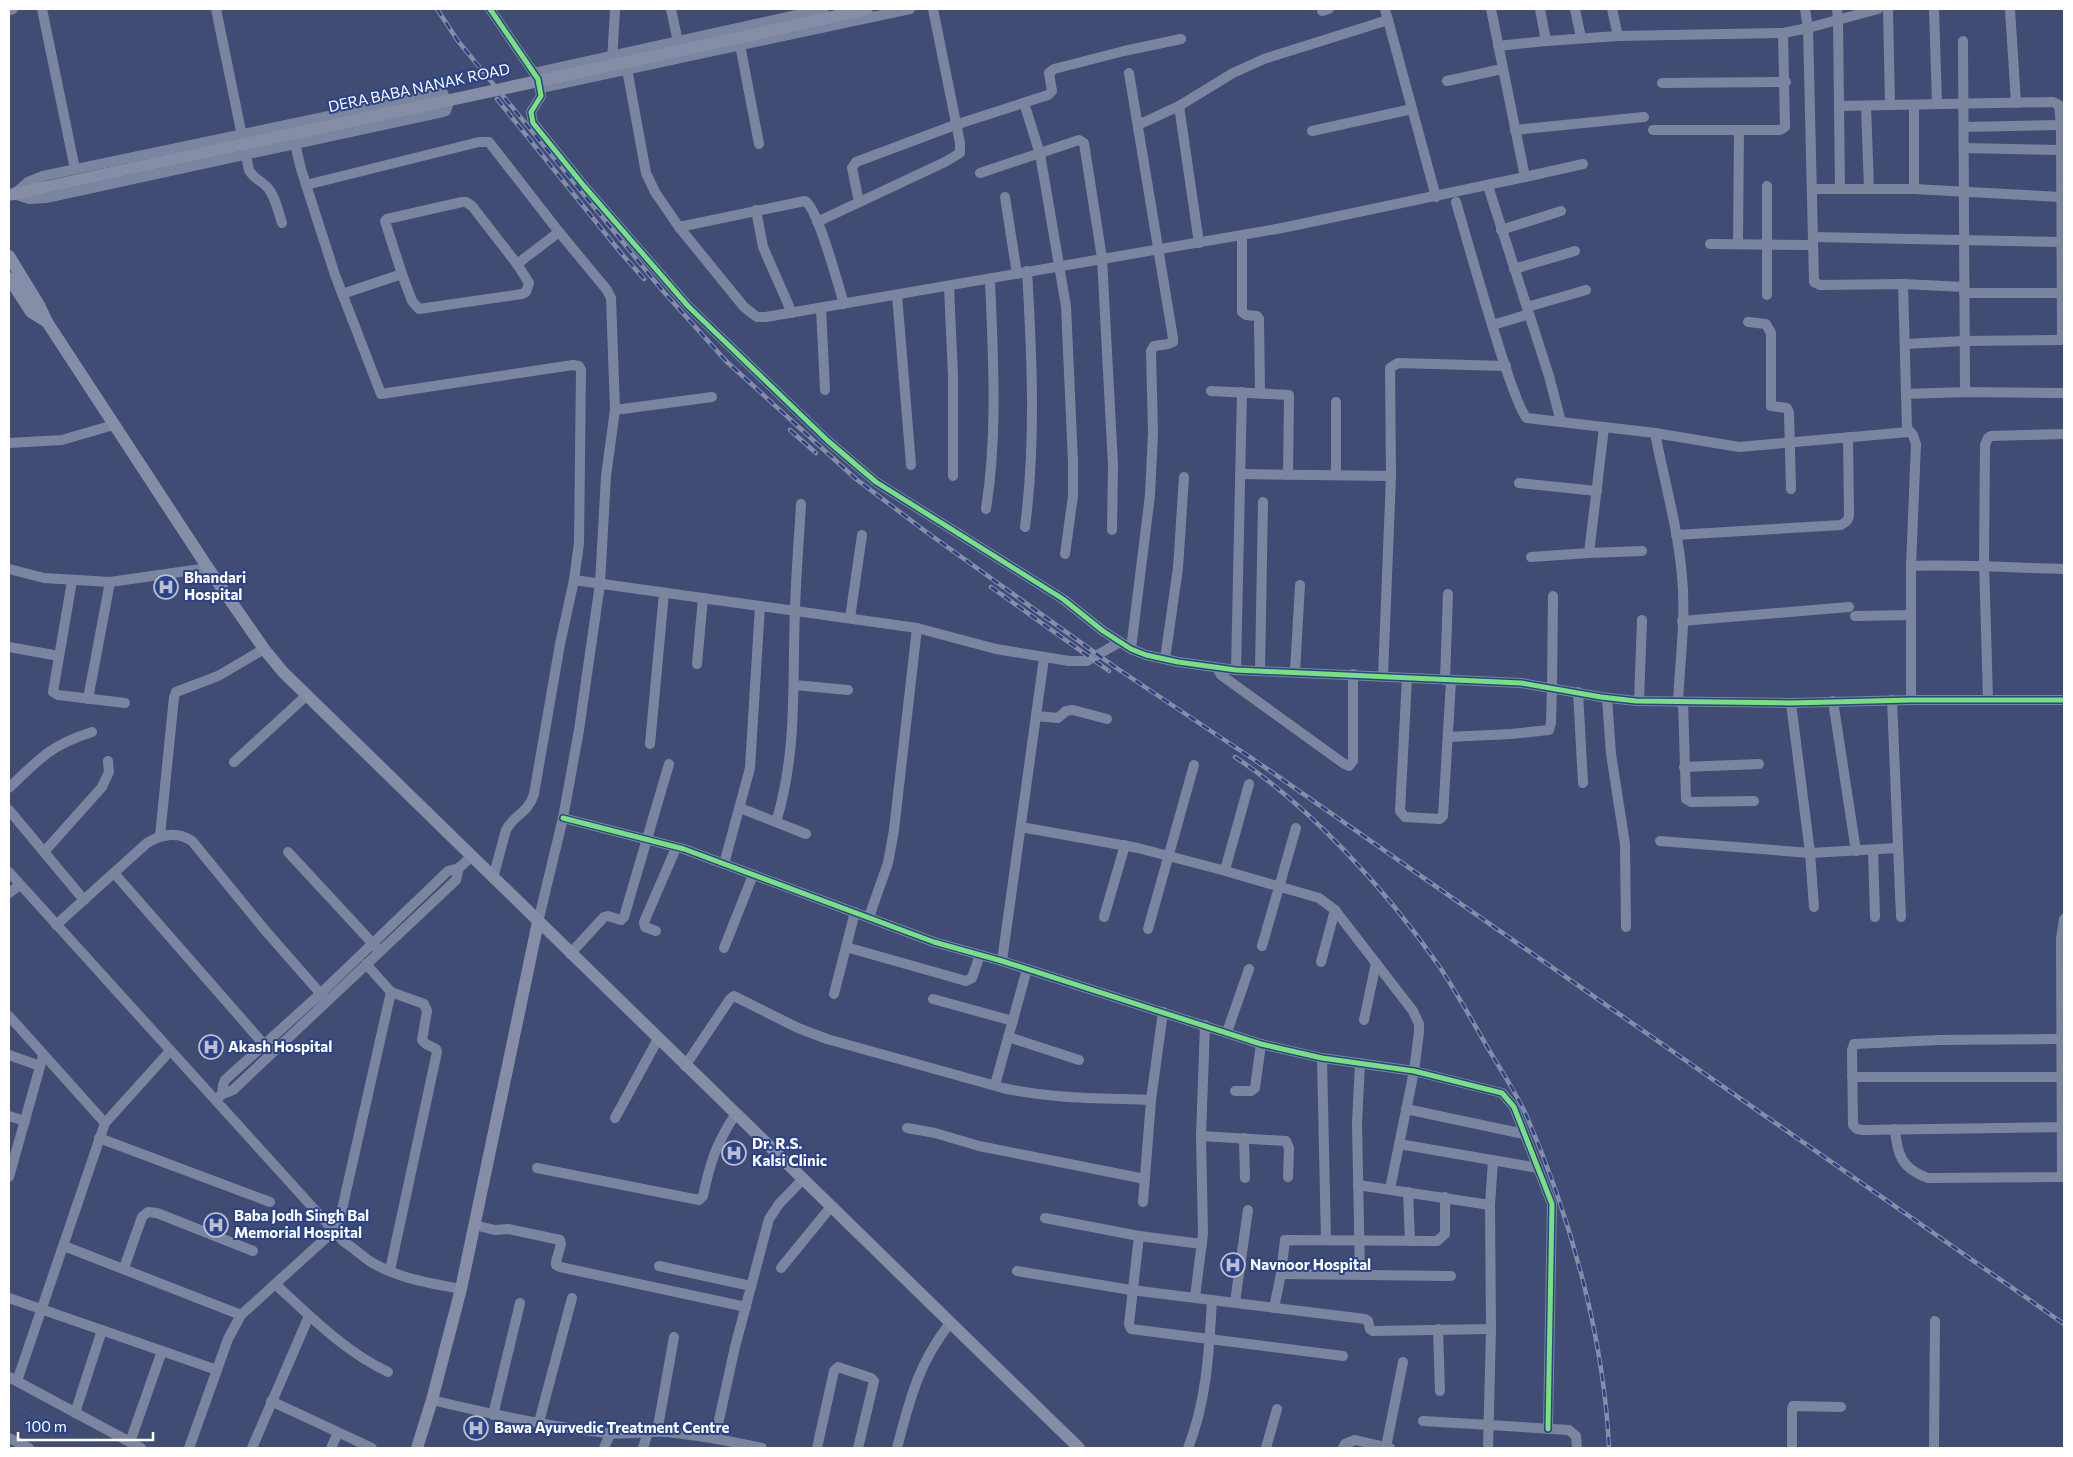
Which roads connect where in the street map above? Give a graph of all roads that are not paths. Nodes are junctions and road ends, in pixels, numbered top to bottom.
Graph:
1 (42, 9) edge
2 (216, 9) edge
3 (490, 9) edge
4 (614, 9) edge
5 (671, 9) edge
6 (824, 9) edge
7 (867, 9) edge
8 (910, 9) edge
9 (933, 9) edge
10 (1385, 9) edge
11 (1491, 9) edge
12 (1540, 9) edge
13 (1575, 9) edge
14 (1612, 9) edge
15 (1805, 9) edge
16 (1837, 9) edge
17 (1878, 9) edge
18 (1888, 9) edge
19 (1934, 9) edge
20 (2010, 9) edge
21 (798, 12) edge
22 (1388, 20) junction
23 (1838, 20) junction
24 (1808, 28) junction
25 (1783, 33) junction
26 (1618, 36) junction
27 (1581, 38) junction
28 (1181, 39) dead end
29 (1546, 41) junction
30 (1963, 41) dead end
31 (678, 42) junction
32 (740, 45) junction
33 (1498, 46) junction
34 (612, 57) junction
35 (627, 69) junction
36 (1502, 69) junction
37 (534, 73) junction
38 (611, 73) junction
39 (1129, 73) dead end
40 (1447, 81) dead end
41 (1786, 82) junction
42 (1662, 83) dead end
43 (540, 88) junction
44 (1024, 102) junction
45 (1964, 103) junction
46 (2016, 103) junction
47 (1914, 104) junction
48 (1937, 104) junction
49 (1890, 105) junction
50 (1179, 106) junction
51 (1839, 106) junction
52 (1866, 106) junction
53 (1412, 109) junction
54 (1644, 117) dead end
55 (955, 125) junction
56 (1138, 125) junction
57 (2061, 125) junction
58 (1964, 127) junction
59 (1515, 130) junction
60 (1652, 130) dead end
61 (1739, 130) junction
62 (1312, 131) dead end
63 (241, 134) junction
64 (295, 144) junction
65 (759, 144) dead end
66 (1964, 148) junction
67 (2060, 150) junction
68 (1040, 154) junction
69 (246, 155) junction
70 (1583, 164) dead end
71 (75, 169) junction
72 (980, 173) dead end
73 (1525, 177) junction
74 (306, 185) junction
75 (1488, 186) junction
76 (1767, 186) dead end
77 (1813, 188) junction
78 (1840, 189) junction
79 (1869, 189) junction
80 (1914, 189) junction
81 (1964, 192) junction
82 (11, 195) edge
83 (1005, 197) dead end
84 (1436, 197) junction
85 (2061, 197) junction
86 (859, 202) junction
87 (1456, 202) dead end
88 (756, 210) junction
89 (1561, 211) dead end
90 (817, 222) junction
91 (282, 223) dead end
92 (679, 227) junction
93 (1501, 230) junction
94 (559, 232) junction
95 (1242, 235) junction
96 (1813, 241) junction
97 (1963, 241) junction
98 (2061, 242) junction
99 (1199, 243) junction
100 (1710, 244) dead end
101 (1738, 244) junction
102 (1766, 244) junction
103 (1158, 250) junction
104 (1575, 251) dead end
105 (1102, 258) junction
106 (10, 261) edge
107 (516, 264) junction
108 (1060, 266) junction
109 (1514, 268) junction
110 (1022, 272) junction
111 (402, 274) junction
112 (9, 278) edge
113 (990, 280) junction
114 (1903, 284) junction
115 (949, 286) junction
116 (1586, 290) dead end
117 (1964, 290) junction
118 (2062, 293) junction
119 (342, 294) junction
120 (897, 295) junction
121 (1767, 295) dead end
122 (844, 304) junction
123 (821, 308) junction
124 (1528, 311) junction
125 (792, 313) junction
126 (47, 322) junction
127 (1748, 322) dead end
128 (1493, 325) junction
129 (2063, 339) edge
130 (1964, 341) junction
131 (1905, 344) junction
132 (1506, 366) junction
133 (825, 390) dead end
134 (1211, 391) dead end
135 (1242, 392) junction
136 (1965, 392) junction
137 (1260, 393) junction
138 (2064, 393) edge
139 (1906, 394) junction
140 (712, 397) dead end
141 (1336, 402) dead end
142 (615, 410) junction
143 (1561, 422) junction
144 (110, 426) dead end
145 (1604, 428) junction
146 (1909, 432) junction
147 (1655, 433) junction
148 (2064, 434) edge
149 (1848, 437) junction
150 (1790, 442) junction
151 (9, 443) edge
152 (911, 465) dead end
153 (1240, 474) junction
154 (1288, 474) junction
155 (1336, 475) junction
156 (952, 476) dead end
157 (1391, 476) junction
158 (1184, 477) dead end
159 (1519, 483) dead end
160 (1791, 489) dead end
161 (1597, 491) junction
162 (1263, 502) dead end
163 (801, 504) dead end
164 (986, 509) dead end
165 (1025, 527) dead end
166 (1112, 530) dead end
167 (862, 535) dead end
168 (1676, 535) junction
169 (1642, 551) dead end
170 (1589, 553) junction
171 (1065, 554) dead end
172 (1531, 557) dead end
173 (1911, 566) junction
174 (208, 568) junction
175 (1985, 568) junction
176 (9, 569) edge
177 (2064, 569) edge
178 (574, 580) junction
179 (72, 581) junction
180 (110, 582) junction
181 (600, 584) junction
182 (1300, 586) dead end
183 (664, 593) junction
184 (1448, 594) dead end
185 (1553, 596) dead end
186 (703, 598) junction
187 (760, 606) junction
188 (795, 611) junction
189 (1911, 615) junction
190 (850, 618) junction
191 (1642, 620) dead end
192 (1682, 621) junction
193 (917, 628) junction
194 (1120, 642) junction
195 (9, 647) edge
196 (1131, 649) junction
197 (264, 650) junction
198 (59, 656) junction
199 (1044, 658) junction
200 (1165, 659) junction
201 (697, 664) dead end
202 (1217, 668) junction
203 (1236, 670) junction
204 (1260, 671) junction
205 (1295, 672) junction
206 (1352, 674) junction
207 (1383, 676) junction
208 (1408, 678) junction
209 (1448, 680) junction
210 (794, 685) junction
211 (1552, 687) junction
212 (848, 690) dead end
213 (1578, 692) junction
214 (307, 695) junction
215 (1606, 698) junction
216 (88, 699) junction
217 (1892, 700) junction
218 (1911, 700) junction
219 (1988, 700) junction
220 (2064, 700) edge
221 (1639, 701) junction
222 (1833, 701) junction
223 (1681, 702) junction
224 (125, 703) dead end
225 (1791, 703) junction
226 (1036, 716) junction
227 (1108, 719) dead end
228 (92, 732) dead end
229 (1448, 737) junction
230 (650, 744) dead end
231 (108, 761) dead end
232 (234, 762) dead end
233 (669, 764) dead end
234 (1759, 764) dead end
235 (1194, 765) dead end
236 (1684, 767) junction
237 (1583, 783) dead end
238 (1249, 784) dead end
239 (9, 788) edge
240 (1754, 802) dead end
241 (740, 808) junction
242 (9, 810) edge
243 (563, 818) junction
244 (776, 822) junction
245 (1021, 828) junction
246 (1296, 828) dead end
247 (806, 834) dead end
248 (160, 836) junction
249 (646, 840) junction
250 (1660, 841) dead end
251 (1125, 845) junction
252 (676, 848) junction
253 (1898, 848) junction
254 (1873, 850) junction
255 (1856, 851) junction
256 (44, 852) junction
257 (288, 852) dead end
258 (1810, 853) junction
259 (1167, 855) junction
260 (471, 857) junction
261 (724, 864) junction
262 (459, 868) junction
263 (1225, 870) junction
264 (9, 872) edge
265 (114, 873) junction
266 (753, 875) junction
267 (493, 878) junction
268 (20, 885) junction
269 (1279, 886) junction
270 (9, 894) edge
271 (84, 900) junction
272 (1814, 907) dead end
273 (1335, 910) junction
274 (855, 912) junction
275 (869, 917) junction
276 (1104, 917) dead end
277 (1875, 917) dead end
278 (1901, 917) dead end
279 (2064, 919) edge
280 (538, 922) junction
281 (56, 925) junction
282 (1626, 927) dead end
283 (1148, 929) dead end
284 (656, 931) dead end
285 (373, 943) junction
286 (1262, 946) dead end
287 (846, 947) junction
288 (724, 948) dead end
289 (380, 952) junction
290 (570, 954) junction
291 (980, 955) junction
292 (1002, 961) junction
293 (1321, 962) dead end
294 (1376, 963) junction
295 (366, 964) junction
296 (1027, 969) junction
297 (1249, 969) dead end
298 (2063, 969) edge
299 (391, 992) junction
300 (834, 994) dead end
301 (323, 998) junction
302 (933, 999) dead end
303 (1163, 1012) junction
304 (9, 1016) edge
305 (2063, 1019) edge
306 (1364, 1020) dead end
307 (1013, 1021) junction
308 (1205, 1026) junction
309 (1227, 1032) junction
310 (1008, 1037) junction
311 (658, 1039) junction
312 (2061, 1039) junction
313 (265, 1044) junction
314 (1261, 1044) junction
315 (170, 1051) junction
316 (272, 1053) junction
317 (9, 1056) edge
318 (1322, 1058) junction
319 (1079, 1060) dead end
320 (42, 1061) junction
321 (1360, 1063) junction
322 (686, 1066) junction
323 (1414, 1071) junction
324 (1852, 1077) junction
325 (2063, 1077) edge
326 (994, 1086) junction
327 (1235, 1091) dead end
328 (219, 1097) junction
329 (1151, 1100) junction
330 (1406, 1109) junction
331 (735, 1115) junction
332 (9, 1116) edge
333 (615, 1118) dead end
334 (25, 1121) junction
335 (105, 1123) junction
336 (2063, 1127) edge
337 (907, 1128) dead end
338 (1895, 1130) junction
339 (1524, 1134) junction
340 (1201, 1136) junction
341 (99, 1138) junction
342 (1244, 1138) junction
343 (1399, 1144) junction
344 (1493, 1160) junction
345 (537, 1168) dead end
346 (1538, 1168) junction
347 (1288, 1176) dead end
348 (9, 1177) edge
349 (2063, 1177) edge
350 (1245, 1178) dead end
351 (1145, 1179) junction
352 (802, 1180) junction
353 (1358, 1184) junction
354 (1390, 1189) junction
355 (1408, 1192) junction
356 (1445, 1197) junction
357 (270, 1202) dead end
358 (1143, 1202) dead end
359 (1490, 1205) junction
360 (830, 1208) junction
361 (1248, 1210) dead end
362 (1045, 1218) dead end
363 (474, 1225) junction
364 (333, 1230) junction
365 (1138, 1236) junction
366 (1326, 1240) junction
367 (1359, 1241) junction
368 (1410, 1241) junction
369 (1202, 1244) junction
370 (64, 1246) junction
371 (253, 1251) dead end
372 (659, 1266) dead end
373 (124, 1268) junction
374 (781, 1268) dead end
375 (390, 1270) junction
376 (1017, 1271) dead end
377 (1281, 1274) junction
378 (1360, 1275) junction
379 (1451, 1276) dead end
380 (275, 1284) junction
381 (751, 1286) junction
382 (460, 1289) junction
383 (1132, 1290) junction
384 (1195, 1297) junction
385 (9, 1298) edge
386 (572, 1298) dead end
387 (1212, 1300) junction
388 (1235, 1302) junction
389 (520, 1303) dead end
390 (746, 1306) junction
391 (1274, 1308) junction
392 (42, 1309) junction
393 (241, 1314) junction
394 (309, 1316) junction
395 (1935, 1320) dead end
396 (950, 1323) junction
397 (1491, 1329) junction
398 (102, 1330) junction
399 (1438, 1330) junction
400 (674, 1336) dead end
401 (1209, 1339) junction
402 (162, 1351) junction
403 (1343, 1356) dead end
404 (1403, 1362) dead end
405 (217, 1370) junction
406 (388, 1372) dead end
407 (13, 1379) edge
408 (1440, 1391) dead end
409 (432, 1400) junction
410 (270, 1401) junction
411 (1842, 1406) dead end
412 (1277, 1409) dead end
413 (75, 1413) junction
414 (493, 1415) junction
415 (1423, 1421) dead end
416 (539, 1422) junction
417 (1488, 1426) junction
418 (1548, 1429) junction
419 (652, 1432) junction
420 (338, 1433) junction
421 (610, 1434) junction
422 (9, 1438) edge
423 (716, 1438) junction
424 (130, 1442) junction
425 (29, 1448) edge
426 (141, 1448) edge
427 (189, 1448) edge
428 (252, 1448) edge
429 (331, 1448) edge
430 (372, 1448) edge
431 (417, 1448) edge
432 (604, 1448) edge
433 (643, 1448) edge
434 (762, 1448) edge
435 (817, 1448) edge
436 (858, 1448) edge
437 (897, 1448) edge
438 (1079, 1448) edge
439 (1188, 1448) edge
440 (1266, 1448) edge
441 (1343, 1448) edge
442 (1388, 1448) edge
443 (1488, 1448) edge
444 (1577, 1448) edge
445 (1792, 1448) edge
446 (1934, 1448) edge

1 - 71 street
2 - 63 street
3 - 37 street
4 - 34 street
5 - 31 street
6 - 21 street
7 - 82 main road, DERA BABA NANAK ROAD, bridge
8 - 32 street
9 - 55 street
10 - 22 street
11 - 33 street
12 - 29 street
13 - 27 street
14 - 26 street
15 - 24 street
16 - 23 street
17 - 23 street
18 - 49 street
19 - 48 street
20 - 46 street
21 - 31 street
22 - 50 street
22 - 53 street
23 - 24 street
23 - 51 street
24 - 25 street
24 - 77 street
25 - 26 street
25 - 41 street
26 - 27 street
27 - 29 street
28 - 44 street
29 - 33 street
30 - 45 street
31 - 34 street
32 - 35 street
32 - 65 street
33 - 36 street
34 - 37 street
34 - 38 street
35 - 38 street
35 - 92 street
36 - 40 street
36 - 59 street
37 - 43 street
38 - 43 street
39 - 56 street
41 - 42 street
41 - 61 street
43 - 194 street
44 - 55 street
44 - 68 street
45 - 46 street
45 - 48 street
45 - 58 street
46 - 57 street
47 - 48 street
47 - 49 street
47 - 80 street
49 - 52 street
50 - 56 street
50 - 99 street
51 - 52 street
51 - 78 street
52 - 79 street
53 - 62 street
53 - 84 street
54 - 59 street
55 - 86 street
55 - 86 street
56 - 103 street
57 - 58 street
57 - 67 street
58 - 66 street
59 - 73 street
60 - 61 street
61 - 101 street
63 - 64 street
63 - 69 street
63 - 71 street
64 - 69 street
64 - 74 street
66 - 67 street
66 - 81 street
67 - 85 street
68 - 72 street
68 - 105 street
68 - 108 street
69 - 82 street
69 - 91 street
70 - 73 street
71 - 82 street
73 - 75 street
74 - 94 street
74 - 119 street
75 - 84 street
75 - 93 street
76 - 102 street
77 - 78 street
77 - 96 street
78 - 79 street
79 - 80 street
80 - 81 street
81 - 85 street
81 - 97 street
83 - 110 street
84 - 95 street
85 - 98 street
86 - 90 street
87 - 128 street
88 - 90 street
88 - 92 street
88 - 125 street
89 - 93 street
90 - 122 street
92 - 125 street
93 - 109 street
94 - 107 street
94 - 142 street
95 - 99 street
95 - 137 street
96 - 97 street
96 - 102 street
96 - 114 street
97 - 98 street
97 - 117 street
98 - 118 street
99 - 103 street
100 - 101 street
101 - 102 street
102 - 121 street
103 - 105 street
103 - 196 street
104 - 109 street
105 - 108 street
105 - 166 street
106 - 126 main road
107 - 111 street
107 - 111 street
108 - 110 street
108 - 171 street
109 - 124 street
110 - 113 street
110 - 165 street
111 - 119 street
112 - 126 main road
113 - 115 street
113 - 164 street
114 - 117 street
114 - 131 street
115 - 120 street
115 - 156 street
116 - 124 street
117 - 118 street
117 - 130 street
118 - 129 street
119 - 178 street
120 - 122 street
120 - 152 street
122 - 123 street
123 - 125 street
123 - 133 street
124 - 128 street
124 - 143 street
126 - 174 main road
127 - 150 street
128 - 132 street
129 - 130 street
130 - 131 street
130 - 136 street
131 - 139 street
132 - 143 street
132 - 157 street
134 - 135 street
135 - 137 street
135 - 153 street
136 - 138 street
136 - 139 street
137 - 154 street
139 - 146 street
140 - 142 street
141 - 155 street
142 - 181 street
143 - 145 street
144 - 151 street
145 - 147 street
145 - 161 street
146 - 149 street
146 - 173 street
147 - 150 street
147 - 168 street
148 - 175 street
149 - 150 street
149 - 168 street
150 - 160 street
153 - 154 street
153 - 203 street
154 - 155 street
155 - 157 street
157 - 207 street
158 - 200 street
159 - 161 street
161 - 170 street
162 - 204 street
163 - 188 street
167 - 190 street
168 - 192 street
169 - 170 street
170 - 172 street
173 - 175 street
173 - 189 street
174 - 180 street
174 - 197 main road
175 - 177 street
175 - 219 street
176 - 179 street
178 - 181 street
178 - 267 street
179 - 180 street
179 - 198 street
180 - 216 street
181 - 183 street
181 - 243 street
182 - 205 street
183 - 186 street
183 - 230 street
184 - 209 street
185 - 211 street
186 - 187 street
186 - 201 street
187 - 188 street
187 - 241 street
188 - 190 street
188 - 210 street
189 - 192 street
189 - 218 street
190 - 193 street
191 - 221 street
192 - 223 street
193 - 199 street
193 - 275 street
194 - 196 street
194 - 199 street
195 - 198 street
196 - 200 street
197 - 214 main road
197 - 248 street
198 - 216 street
199 - 226 street
200 - 202 street
202 - 203 street
202 - 206 street
203 - 204 street
204 - 205 street
205 - 206 street
206 - 207 street
207 - 208 street
208 - 209 street
208 - 229 street
209 - 211 street
209 - 229 street
210 - 212 street
210 - 244 street
211 - 213 street
211 - 229 street
213 - 215 street
213 - 237 street
214 - 232 street
214 - 260 main road
215 - 221 street
215 - 282 street
216 - 224 street
217 - 218 street
217 - 222 street
217 - 253 street
218 - 219 street
219 - 220 street
221 - 223 street
222 - 225 street
222 - 255 street
223 - 225 street
223 - 236 street
225 - 258 street
226 - 227 street
226 - 245 street
228 - 239 street
231 - 256 street
233 - 249 street
234 - 236 street
235 - 259 street
236 - 240 street
238 - 263 street
241 - 244 street
241 - 261 street
242 - 256 street
243 - 249 street
243 - 280 street
244 - 247 street
245 - 251 street
245 - 292 street
246 - 269 street
248 - 265 street
248 - 301 street
249 - 252 street
249 - 290 street
250 - 258 street
251 - 259 street
251 - 276 street
252 - 261 street
252 - 284 street
253 - 254 street
253 - 278 street
254 - 255 street
254 - 277 street
255 - 258 street
256 - 271 street
257 - 285 street
258 - 272 street
259 - 263 street
259 - 283 street
260 - 262 street
260 - 267 main road
261 - 266 street
262 - 285 street
262 - 289 street
263 - 269 street
264 - 268 street
265 - 271 street
265 - 313 street
266 - 274 street
266 - 288 street
267 - 280 main road
268 - 270 street
268 - 281 street
269 - 273 street
269 - 286 street
271 - 281 street
273 - 293 street
273 - 294 street
274 - 275 street
274 - 287 street
275 - 291 street
279 - 298 street
280 - 290 main road
280 - 363 main road
281 - 315 street
285 - 289 street
285 - 301 street
287 - 291 street
287 - 300 street
289 - 295 street
290 - 311 main road
291 - 292 street
292 - 296 street
294 - 306 street
294 - 323 street
295 - 299 street
295 - 301 street
296 - 303 street
296 - 307 street
297 - 309 street
298 - 305 street
299 - 364 street
299 - 375 street
301 - 313 street
301 - 316 street
302 - 307 street
303 - 308 street
303 - 329 street
304 - 320 street
305 - 312 street
307 - 310 street
308 - 309 street
308 - 340 street
309 - 314 street
310 - 319 street
310 - 326 street
311 - 322 main road
311 - 333 street
312 - 324 street
312 - 325 street
313 - 316 street
313 - 328 street
314 - 318 street
314 - 327 street
315 - 328 street
315 - 335 street
316 - 328 street
317 - 320 street
318 - 321 street
318 - 366 street
320 - 334 street
320 - 335 street
321 - 323 street
321 - 353 street
322 - 326 street
322 - 331 main road
323 - 330 street
323 - 339 street
324 - 325 street
324 - 338 street
325 - 336 street
326 - 329 street
328 - 364 street
329 - 351 street
330 - 339 street
330 - 343 street
331 - 345 street
331 - 352 main road
332 - 334 street
334 - 348 street
335 - 341 street
336 - 338 street
336 - 349 street
337 - 351 street
338 - 349 street
339 - 346 street
340 - 342 street
340 - 369 street
341 - 357 street
341 - 370 street
342 - 347 street
342 - 350 street
343 - 344 street
343 - 354 street
344 - 346 street
344 - 359 street
346 - 418 street
351 - 358 street
352 - 360 main road
352 - 381 street
353 - 354 street
353 - 367 street
354 - 355 street
355 - 356 street
355 - 368 street
356 - 359 street
356 - 368 street
359 - 397 street
360 - 374 street
360 - 396 main road
361 - 388 street
362 - 365 street
363 - 382 main road
363 - 390 street
364 - 375 street
364 - 380 street
365 - 369 street
365 - 383 street
366 - 367 street
366 - 377 street
367 - 368 street
367 - 378 street
369 - 384 street
370 - 373 street
370 - 392 street
371 - 373 street
372 - 381 street
373 - 393 street
375 - 382 street
376 - 383 street
377 - 378 street
377 - 391 street
378 - 379 street
380 - 393 street
380 - 394 street
381 - 390 street
382 - 409 main road
383 - 384 street
383 - 401 street
384 - 387 street
385 - 392 street
386 - 416 street
387 - 388 street
387 - 401 street
388 - 391 street
389 - 414 street
390 - 423 street
391 - 399 street
392 - 398 street
392 - 407 street
393 - 405 street
394 - 406 street
394 - 410 street
395 - 446 street
396 - 437 street
396 - 438 main road
397 - 399 street
397 - 417 street
398 - 402 street
398 - 413 street
399 - 408 street
400 - 419 street
401 - 403 street
401 - 439 street
402 - 405 street
402 - 424 street
404 - 442 street
405 - 427 street
407 - 413 street
409 - 414 street
409 - 431 main road
410 - 420 street
410 - 428 street
411 - 445 street
412 - 440 street
413 - 424 street
414 - 416 street
415 - 417 street
416 - 421 street
417 - 418 street
417 - 443 street
418 - 444 street
419 - 421 street
419 - 423 street
419 - 433 street
420 - 429 street
420 - 430 street
421 - 432 street
422 - 425 street
423 - 434 street
424 - 426 street
435 - 436 street
441 - 442 street

